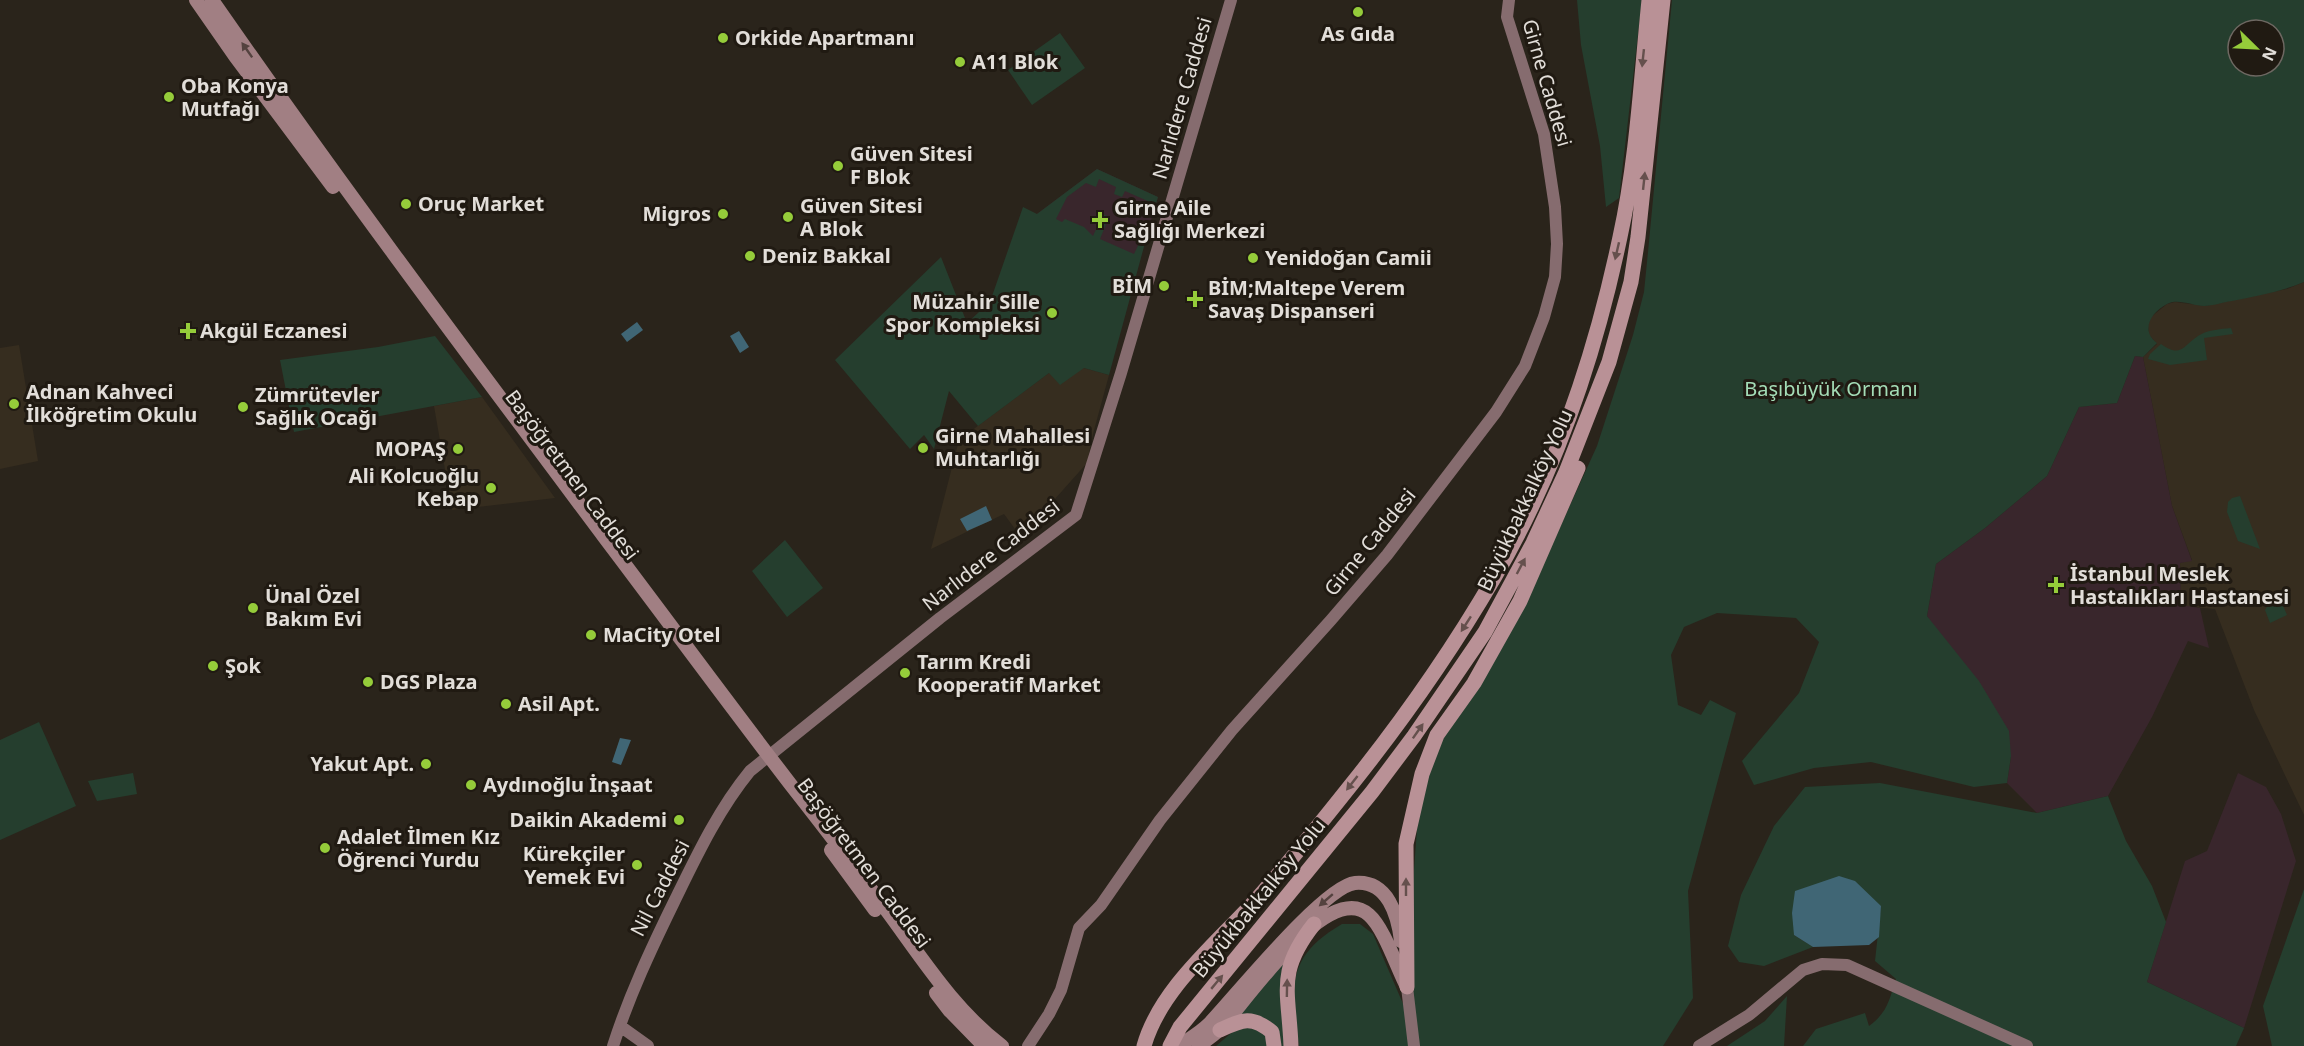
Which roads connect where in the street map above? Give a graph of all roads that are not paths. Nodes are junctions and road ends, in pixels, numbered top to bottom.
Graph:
1 (196, 0) edge
2 (213, 0) edge
3 (1231, 0) edge
4 (1509, 0) edge
5 (1649, 0) edge
6 (1663, 0) edge
7 (1609, 362) junction
8 (766, 758) junction
9 (1314, 924) junction
10 (924, 968) junction
11 (1407, 987) junction
12 (620, 1026) junction
13 (1220, 1030) junction
14 (613, 1046) edge
15 (648, 1046) edge
16 (984, 1046) edge
17 (1002, 1046) edge
18 (1028, 1046) edge
19 (1144, 1046) edge
20 (1170, 1046) edge
21 (1179, 1046) edge
22 (1199, 1046) edge
23 (1274, 1046) edge
24 (1291, 1046) edge
25 (1414, 1046) edge
26 (1699, 1046) edge
27 (2027, 1046) edge

1 - 8 main road, Başöğretmen Caddesi
8 -> 2 main road, Başöğretmen Caddesi
3 - 8 street, Narlıdere Caddesi
4 - 18 street, Girne Caddesi
5 -> 19 highway, Büyükbakkalköy Yolu
7 -> 6 highway, Büyükbakkalköy Yolu
11 -> 7 highway
20 -> 7 highway, Büyükbakkalköy Yolu
8 - 10 main road, Başöğretmen Caddesi
8 - 12 street, Nil Caddesi
9 - 11 main road
9 - 13 main road
24 -> 9 highway
10 - 16 main road, Başöğretmen Caddesi
10 - 17 main road, Başöğretmen Caddesi
11 -> 21 main road
11 - 25 street
12 - 14 street, Nil Caddesi
12 - 15 street
13 - 22 main road
13 - 23 highway
26 - 27 street

